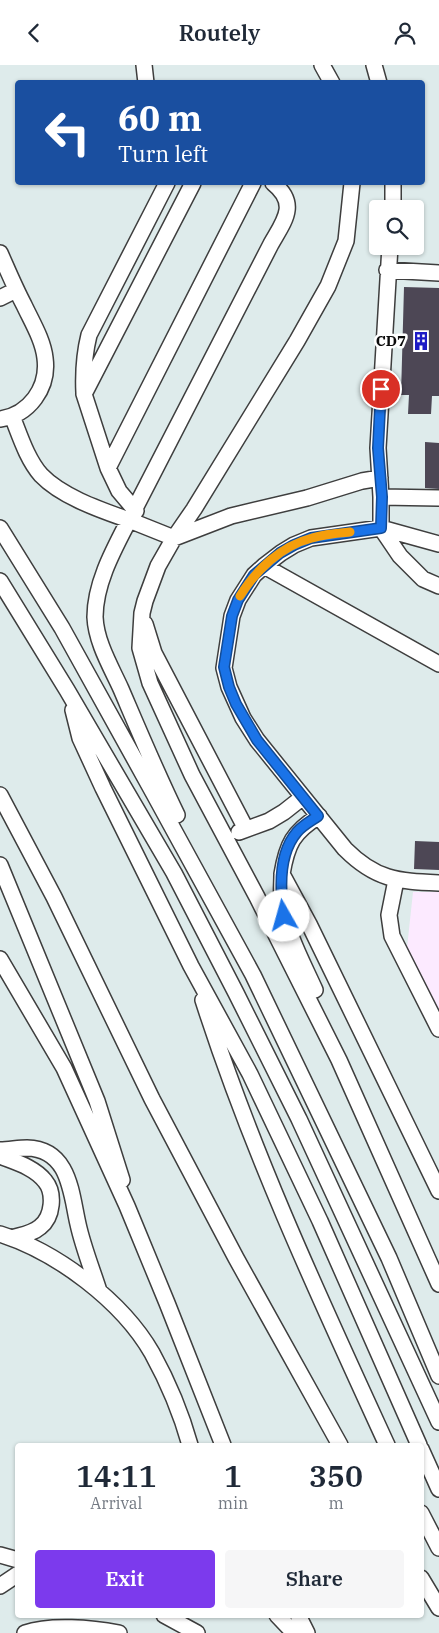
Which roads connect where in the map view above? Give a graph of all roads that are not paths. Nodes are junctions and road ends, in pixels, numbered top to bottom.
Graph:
1 (144, 65) edge
2 (322, 65) edge
3 (374, 65) edge
4 (146, 80) edge
5 (330, 80) edge
6 (378, 80) edge
7 (166, 185) edge
8 (191, 185) edge
9 (252, 185) edge
10 (276, 185) edge
11 (352, 185) edge
12 (393, 185) edge
13 (393, 200) edge
14 (0, 253) edge
15 (389, 255) edge
16 (387, 270) junction
17 (439, 273) edge
18 (16, 290) junction
19 (0, 298) edge
20 (84, 394) junction
21 (6, 418) edge
22 (108, 468) junction
23 (380, 478) junction
24 (382, 497) junction
25 (439, 498) edge
26 (133, 515) junction
27 (0, 528) edge
28 (381, 528) junction
29 (174, 537) junction
30 (439, 544) edge
31 (264, 565) junction
32 (0, 581) edge
33 (439, 586) edge
34 (142, 613) junction
35 (439, 664) edge
36 (67, 689) junction
37 (0, 795) edge
38 (303, 797) junction
39 (318, 816) junction
40 (246, 829) junction
41 (226, 838) junction
42 (0, 865) edge
43 (282, 873) junction
44 (396, 880) junction
45 (439, 883) edge
46 (0, 959) edge
47 (192, 966) junction
48 (253, 975) junction
49 (439, 1029) edge
50 (339, 1060) junction
51 (0, 1150) edge
52 (0, 1156) edge
53 (439, 1191) edge
54 (127, 1206) junction
55 (5, 1236) edge
56 (439, 1284) edge
57 (99, 1291) junction
58 (439, 1376) edge
59 (439, 1422) edge
60 (189, 1443) edge
61 (222, 1443) edge
62 (339, 1443) edge
63 (387, 1443) edge
64 (418, 1443) edge
65 (424, 1456) edge
66 (439, 1489) edge
67 (424, 1519) edge
68 (439, 1548) edge
69 (0, 1555) edge
70 (15, 1559) edge
71 (15, 1576) edge
72 (424, 1583) edge
73 (0, 1586) edge
74 (439, 1608) edge
75 (170, 1618) edge
76 (280, 1618) edge
77 (300, 1618) edge
78 (25, 1633) edge
79 (119, 1633) edge
80 (197, 1633) edge
81 (294, 1633) edge
82 (307, 1633) edge

1 - 4 lane
2 - 5 lane
3 - 6 lane
7 - 20 lane
8 - 20 lane
9 - 22 lane
10 - 26 lane
11 - 29 lane
12 - 13 lane
14 - 18 lane
15 - 16 lane
16 - 17 lane
16 - 23 lane
18 - 19 lane
18 - 21 lane
20 - 22 lane
21 - 26 lane
22 - 26 lane
23 - 24 lane
23 - 29 lane
24 - 25 lane
24 - 28 lane
26 - 29 lane
26 - 48 lane
27 - 48 lane
28 - 30 lane
28 - 31 lane
28 - 33 lane
29 - 34 lane
31 - 35 lane
31 - 38 lane
32 - 36 lane
34 - 40 lane
34 - 41 lane
36 - 47 lane
36 - 59 lane
37 - 62 lane
38 - 39 lane
38 - 40 lane
39 - 43 lane
39 - 44 lane
40 - 41 lane
41 - 50 lane
42 - 54 lane
43 - 50 lane
43 - 53 lane
44 - 45 lane
44 - 49 lane
46 - 54 lane
47 - 63 lane
47 - 64 lane
48 - 58 lane
50 - 56 lane
51 - 57 lane
52 - 55 lane
54 - 61 lane
55 - 57 lane
57 - 60 lane
65 - 66 lane
67 - 68 lane
69 - 70 lane
71 - 73 lane
72 - 74 lane
75 - 80 lane
76 - 81 lane
77 - 82 lane
78 - 79 lane

